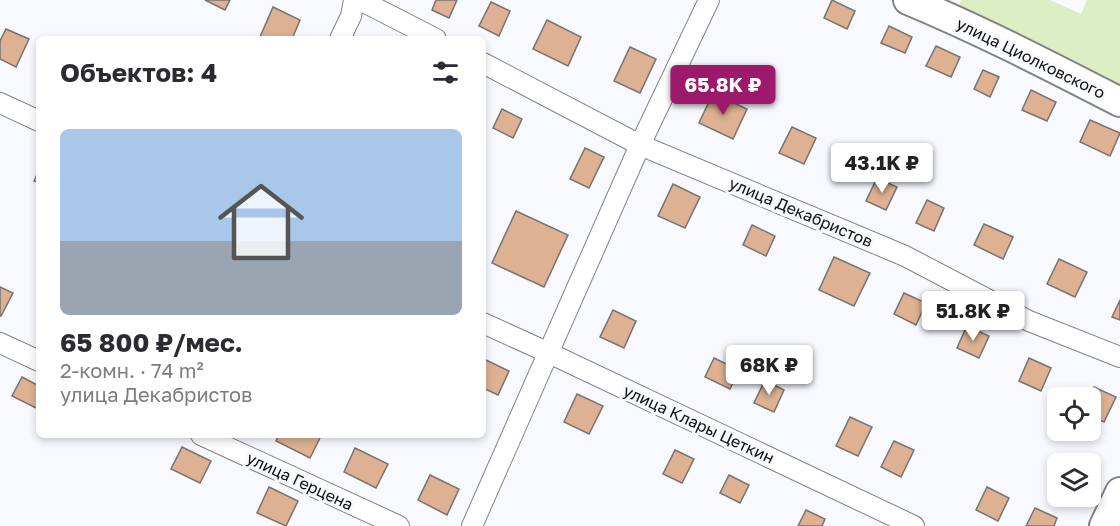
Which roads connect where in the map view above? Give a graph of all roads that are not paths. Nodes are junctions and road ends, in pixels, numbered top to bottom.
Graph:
1 (354, 0) edge
2 (360, 0) edge
3 (709, 0) edge
4 (908, 0) edge
5 (944, 7) edge
6 (341, 36) edge
7 (430, 36) edge
8 (486, 65) edge
9 (1120, 102) edge
10 (0, 103) edge
11 (36, 120) edge
12 (640, 145) junction
13 (486, 324) edge
14 (0, 343) edge
15 (549, 353) junction
16 (1120, 357) edge
17 (36, 360) edge
18 (208, 438) edge
19 (1120, 492) edge
20 (399, 526) edge
21 (472, 526) edge
22 (914, 526) edge
23 (1104, 526) edge

1 - 6 street
2 - 7 street
3 - 12 street
4 - 5 main road, улица Циолковского
5 - 9 main road, улица Циолковского
8 - 12 street, улица Декабристов
10 - 11 street
12 - 15 street
12 - 16 street, улица Декабристов
13 - 15 street, улица Клары Цеткин
14 - 17 street
15 - 21 street
15 - 22 street, улица Клары Цеткин
18 - 20 street, улица Герцена
19 - 23 main road

